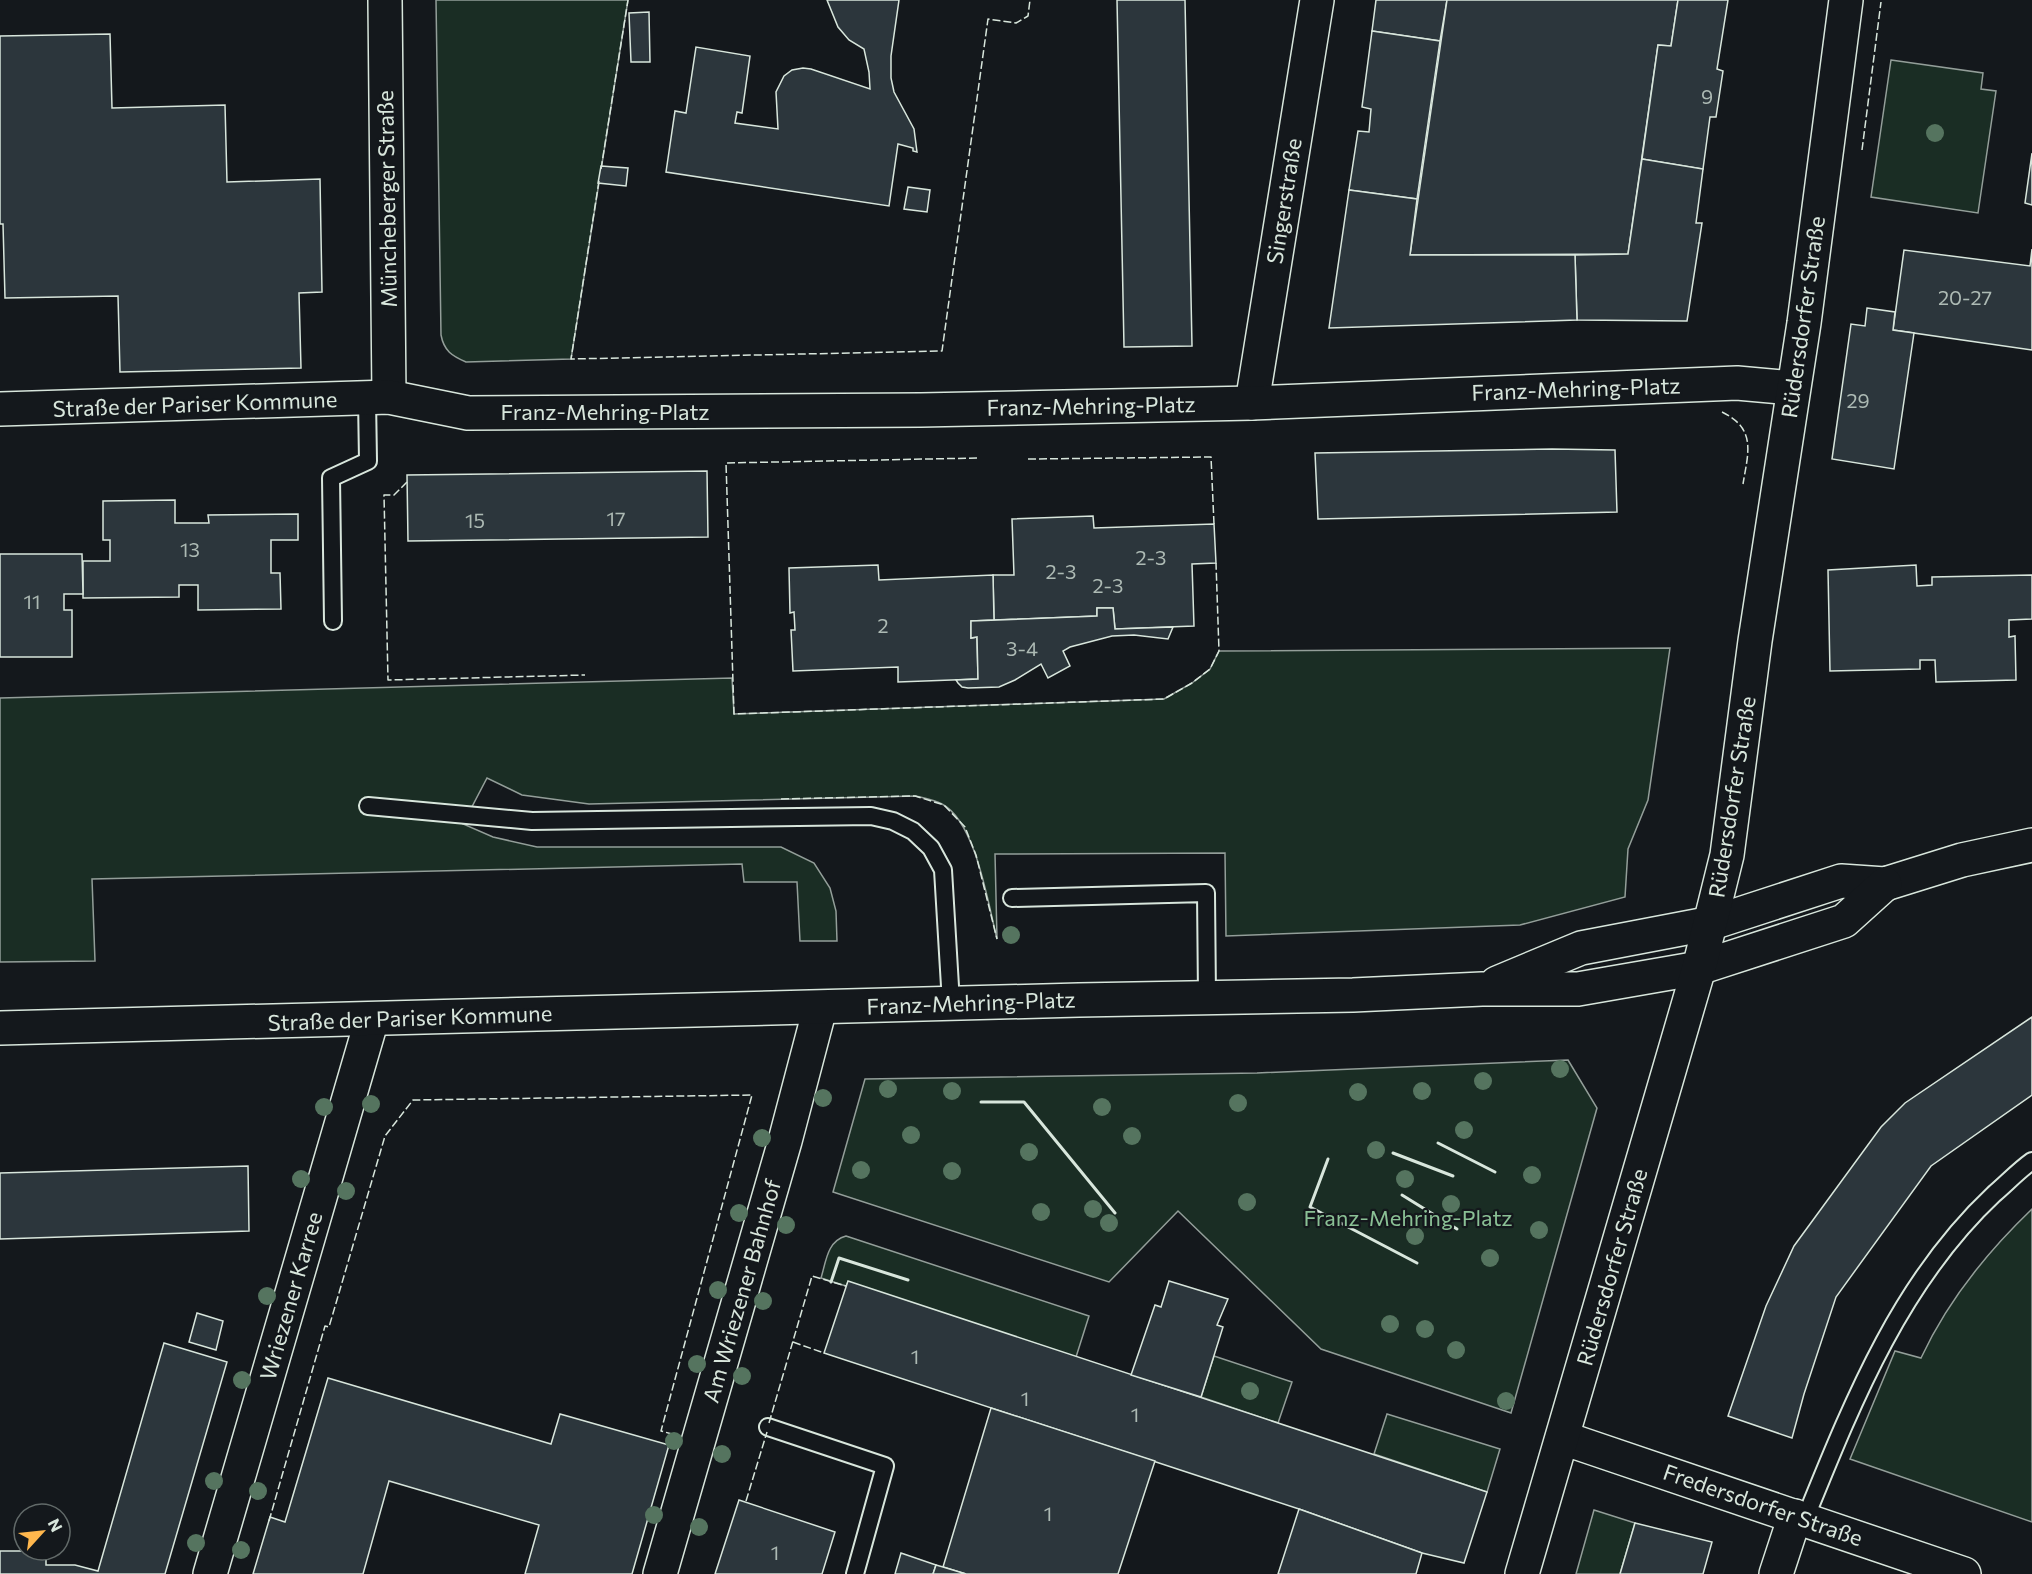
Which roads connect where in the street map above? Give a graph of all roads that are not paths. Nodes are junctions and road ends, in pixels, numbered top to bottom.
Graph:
1 (385, 0) edge
2 (1317, 0) edge
3 (1846, 0) edge
4 (1793, 388) junction
5 (378, 398) junction
6 (1252, 403) junction
7 (0, 409) edge
8 (333, 621) dead end
9 (368, 806) dead end
10 (2032, 845) edge
11 (1885, 884) junction
12 (1012, 898) dead end
13 (1712, 923) junction
14 (1699, 968) junction
15 (1482, 989) junction
16 (1208, 997) junction
17 (951, 1003) junction
18 (820, 1008) junction
19 (372, 1019) junction
20 (0, 1028) edge
21 (2032, 1161) edge
22 (768, 1427) dead end
23 (1563, 1438) junction
24 (1800, 1517) junction
25 (210, 1574) edge
26 (660, 1574) edge
27 (855, 1574) edge
28 (1522, 1574) edge
29 (1776, 1574) edge
30 (1964, 1574) edge

1 - 5 street, Müncheberger Straße
2 - 6 street, Singerstraße
3 - 4 street, Rüdersdorfer Straße
4 - 6 street, Franz-Mehring-Platz
4 - 13 street, Rüdersdorfer Straße
5 - 6 street, Franz-Mehring-Platz
5 - 7 street, Straße der Pariser Kommune
5 - 8 lane
9 - 17 lane
10 - 11 street
11 - 13 street
11 - 14 street
12 - 16 lane
13 - 14 street, Rüdersdorfer Straße
13 - 15 street, Franz-Mehring-Platz
14 - 15 street, Franz-Mehring-Platz
14 - 23 street, Rüdersdorfer Straße
15 - 16 street, Franz-Mehring-Platz
16 - 17 street, Franz-Mehring-Platz
17 - 18 street, Franz-Mehring-Platz
18 - 19 street, Straße der Pariser Kommune
18 - 26 street, Am Wriezener Bahnhof
19 - 20 street, Straße der Pariser Kommune
19 - 25 street, Wriezener Karree
21 - 24 lane
22 - 27 lane
23 - 24 street, Fredersdorfer Straße
23 - 28 street, Rüdersdorfer Straße
24 - 29 street
24 - 30 street, Fredersdorfer Straße

